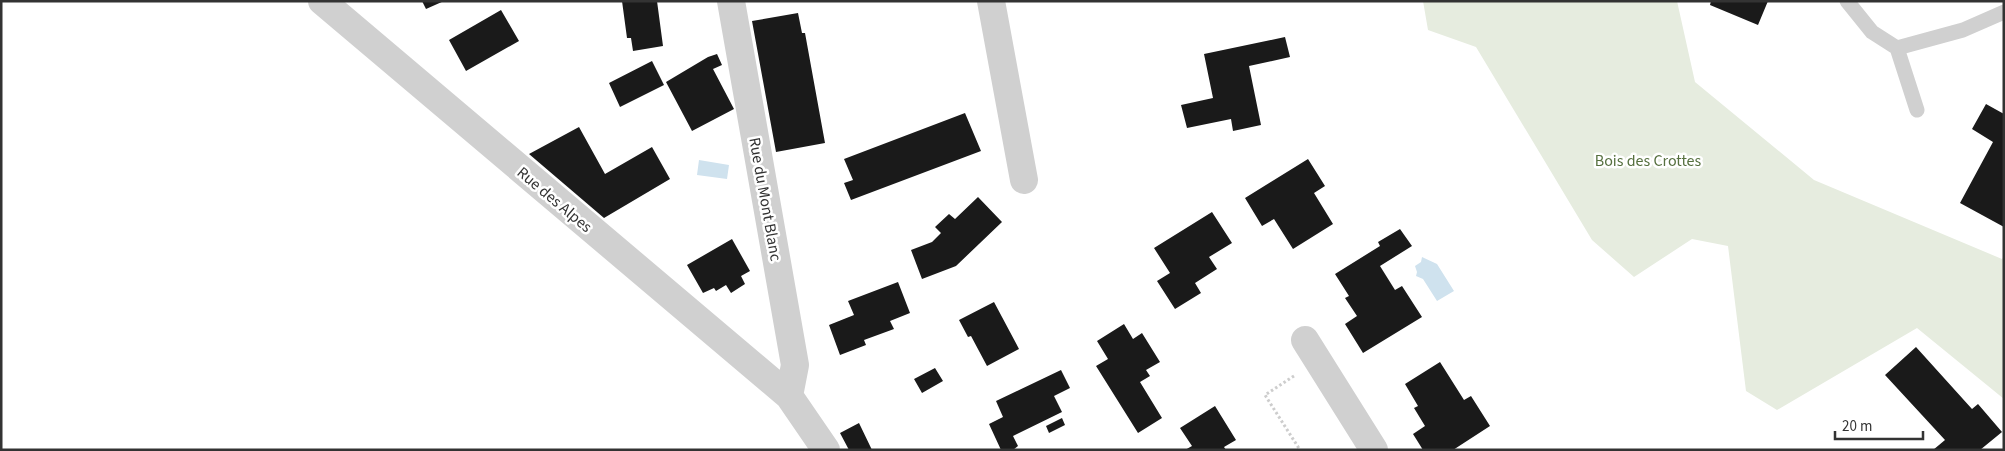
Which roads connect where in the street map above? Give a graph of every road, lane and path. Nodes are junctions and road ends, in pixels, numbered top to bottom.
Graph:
1 (322, 1) edge
2 (731, 1) edge
3 (991, 1) edge
4 (1847, 1) edge
5 (2004, 12) edge
6 (1897, 48) junction
7 (1917, 110) dead end
8 (1024, 180) dead end
9 (1312, 351) joint
10 (789, 396) junction
11 (826, 450) edge
12 (1300, 450) edge
13 (1374, 450) edge

1 - 10 street, Rue des Alpes
2 - 10 street, Rue du Mont Blanc
3 - 8 street
4 - 6 lane
5 - 6 lane
6 - 7 lane
9 - 12 path
9 - 13 street
10 - 11 street, Rue des Alpes

